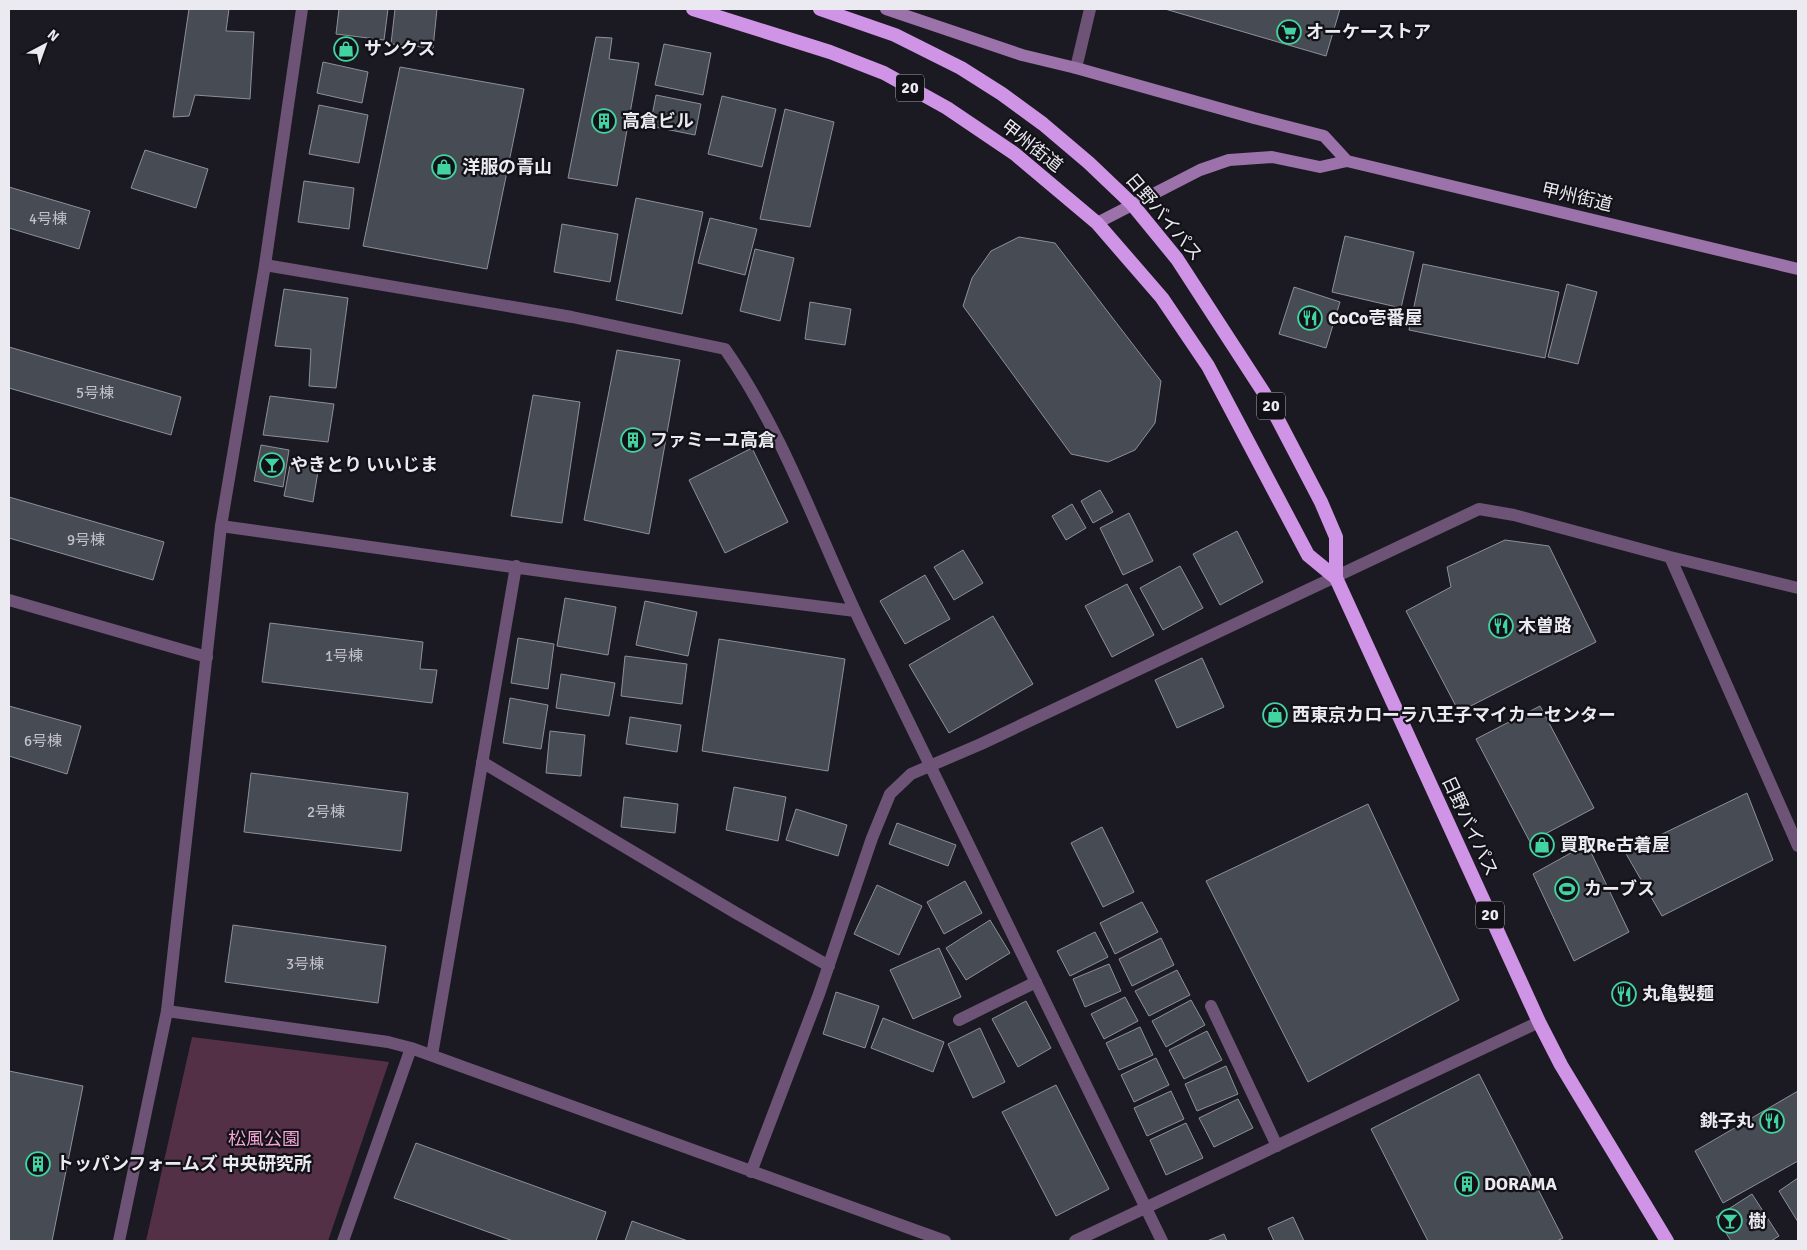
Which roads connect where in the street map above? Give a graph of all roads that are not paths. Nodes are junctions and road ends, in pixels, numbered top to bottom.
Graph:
1 (302, 9) edge
2 (693, 9) edge
3 (820, 9) edge
4 (886, 9) edge
5 (1090, 9) edge
6 (1076, 68) junction
7 (1347, 161) junction
8 (1132, 204) junction
9 (1097, 223) junction
10 (265, 265) junction
11 (1798, 269) edge
12 (221, 526) junction
13 (1670, 557) junction
14 (516, 566) junction
15 (1336, 578) junction
16 (1798, 588) edge
17 (9, 600) edge
18 (855, 611) junction
19 (207, 657) junction
20 (482, 762) junction
21 (930, 764) junction
22 (1798, 846) edge
23 (830, 966) junction
24 (1036, 982) junction
25 (1211, 1006) dead end
26 (167, 1011) junction
27 (959, 1020) dead end
28 (1539, 1022) junction
29 (411, 1048) junction
30 (432, 1056) junction
31 (1277, 1146) junction
32 (750, 1172) junction
33 (1146, 1208) junction
34 (120, 1241) edge
35 (343, 1241) edge
36 (945, 1241) edge
37 (1075, 1241) edge
38 (1162, 1241) edge
39 (1667, 1241) edge

1 - 10 street
2 - 9 highway, 甲州街道 / 20
3 - 8 highway, 日野バイパス / 20
4 - 6 main road
5 - 6 street
6 - 7 main road
7 - 8 main road, 甲州街道
7 - 11 main road, 甲州街道
8 - 9 main road, 甲州街道
8 - 15 highway, 日野バイパス / 20
9 - 15 highway, 日野バイパス / 20
10 - 12 street
10 - 18 street
12 - 14 street
12 - 19 street
13 - 15 street
13 - 16 street
13 - 22 street
14 - 18 street
14 - 20 street
15 - 21 street
15 - 28 highway, 日野バイパス / 20
17 - 19 street
18 - 21 street
19 - 26 street
20 - 23 street
20 - 30 street
21 - 23 street
21 - 24 street
23 - 32 street
24 - 27 street
24 - 33 street
25 - 31 street
26 - 29 street
26 - 34 street
28 - 31 street
28 - 39 highway, 日野バイパス / 20
29 - 30 street
29 - 35 street
30 - 32 street
31 - 33 street
32 - 36 street
33 - 37 street
33 - 38 street

